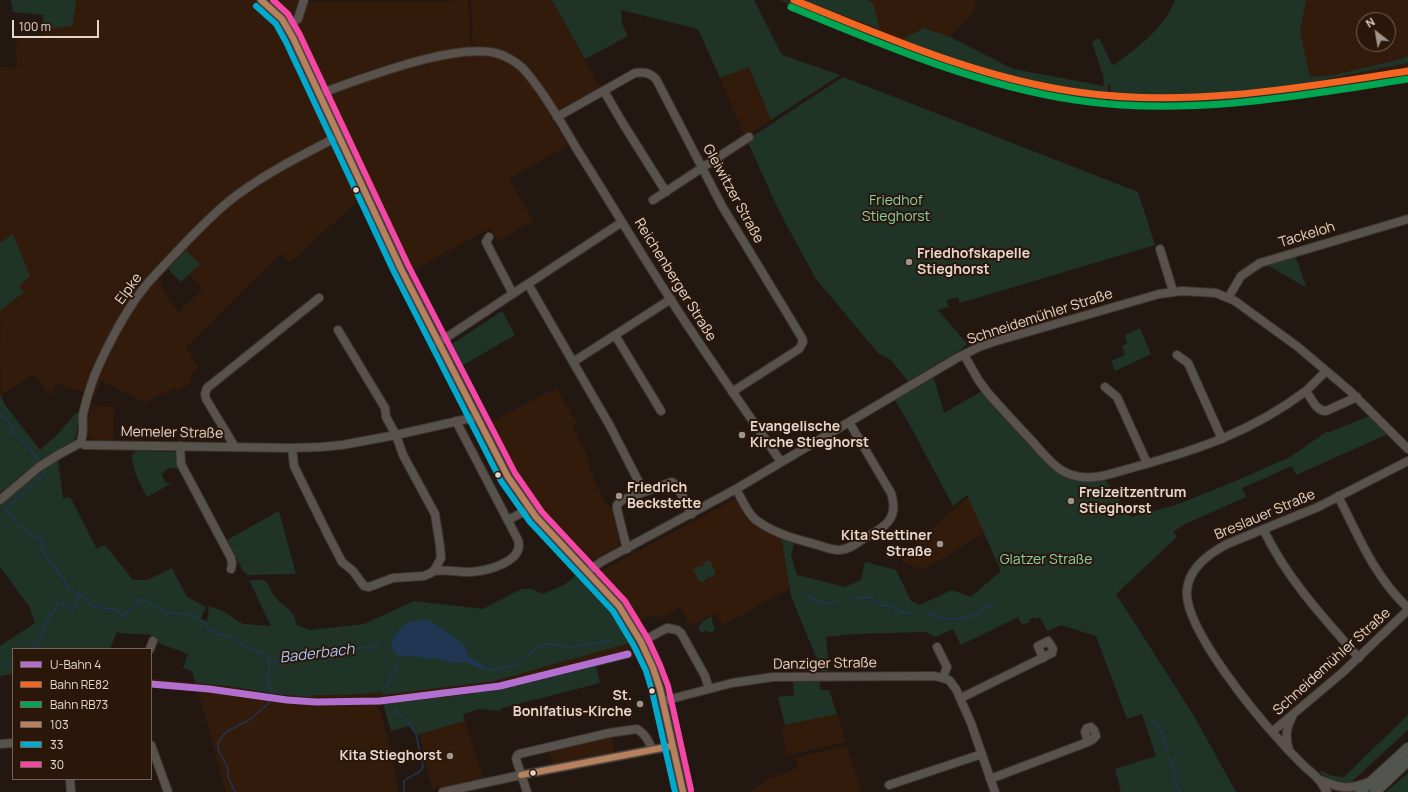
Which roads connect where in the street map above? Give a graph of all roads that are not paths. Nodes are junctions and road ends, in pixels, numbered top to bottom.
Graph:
1 (261, 0) edge
2 (304, 0) edge
3 (287, 26) junction
4 (604, 91) junction
5 (320, 94) junction
6 (557, 116) junction
7 (339, 136) junction
8 (749, 137) dead end
9 (703, 167) junction
10 (666, 192) junction
11 (653, 200) dead end
12 (1408, 219) edge
13 (622, 222) junction
14 (489, 237) dead end
15 (1160, 249) dead end
16 (528, 284) junction
17 (1173, 291) junction
18 (513, 294) junction
19 (319, 298) dead end
20 (1228, 298) junction
21 (670, 300) junction
22 (338, 330) dead end
23 (615, 335) junction
24 (438, 343) junction
25 (964, 354) junction
26 (1177, 355) dead end
27 (573, 362) junction
28 (1326, 371) junction
29 (1105, 387) dead end
30 (1306, 391) junction
31 (732, 392) junction
32 (1356, 397) junction
33 (661, 412) dead end
34 (476, 417) junction
35 (456, 421) junction
36 (849, 422) junction
37 (396, 435) junction
38 (1222, 439) junction
39 (80, 443) junction
40 (180, 446) junction
41 (235, 447) junction
42 (292, 448) junction
43 (1408, 449) edge
44 (1408, 460) edge
45 (781, 462) junction
46 (1147, 463) junction
47 (736, 489) junction
48 (644, 492) junction
49 (1338, 496) junction
50 (0, 500) edge
51 (529, 508) junction
52 (692, 514) junction
53 (508, 520) junction
54 (1263, 529) junction
55 (627, 549) junction
56 (441, 558) junction
57 (231, 569) dead end
58 (433, 571) junction
59 (451, 571) junction
60 (587, 572) junction
61 (1408, 609) edge
62 (153, 641) dead end
63 (641, 642) junction
64 (937, 647) dead end
65 (150, 648) edge
66 (1043, 658) dead end
67 (1359, 658) junction
68 (943, 677) junction
69 (709, 689) junction
70 (961, 698) junction
71 (663, 701) junction
72 (1293, 714) junction
73 (1272, 732) junction
74 (1088, 742) dead end
75 (12, 743) edge
76 (0, 744) edge
77 (672, 746) junction
78 (152, 748) edge
79 (1408, 748) edge
80 (652, 750) junction
81 (1290, 751) junction
82 (982, 754) junction
83 (1408, 761) edge
84 (521, 775) junction
85 (990, 779) junction
86 (70, 780) edge
87 (889, 785) dead end
88 (1376, 788) edge
89 (1327, 790) edge
90 (71, 792) edge
91 (168, 792) edge
92 (443, 792) edge
93 (527, 792) edge
94 (683, 792) edge
95 (994, 792) edge
96 (1339, 792) edge
97 (1360, 792) edge

1 - 3 street
2 - 3 street
3 - 5 street
4 - 6 street, Gleiwitzer Straße
4 - 9 street, Gleiwitzer Straße
4 - 10 street
5 - 6 street, Reichenberger Straße
5 - 7 street
6 - 13 street, Reichenberger Straße
7 - 24 street
7 - 39 street, Elpke
8 - 9 street
9 - 10 street
9 - 31 street, Gleiwitzer Straße
10 - 11 street
12 - 20 street, Tackeloh
13 - 16 street
13 - 21 street, Reichenberger Straße
14 - 18 street
15 - 17 street
16 - 18 street
16 - 27 street
17 - 20 street, Schneidemühler Straße
17 - 25 street, Schneidemühler Straße
18 - 24 street
19 - 41 street
20 - 28 street, Schneidemühler Straße
21 - 23 street
21 - 31 street, Reichenberger Straße
22 - 37 street
23 - 27 street
23 - 33 street
24 - 34 street
25 - 36 street, Schneidemühler Straße
25 - 46 street
26 - 38 street
27 - 48 street
28 - 30 street
28 - 32 street, Schneidemühler Straße
29 - 46 street
30 - 32 street
30 - 38 street
31 - 45 street, Reichenberger Straße
32 - 43 street, Schneidemühler Straße
34 - 35 street, Memeler Straße
34 - 51 street
35 - 37 street, Memeler Straße
35 - 53 street
36 - 45 street, Schneidemühler Straße
36 - 47 street
37 - 42 street, Memeler Straße
37 - 56 street
38 - 46 street
39 - 40 street, Memeler Straße
39 - 50 street
40 - 41 street, Memeler Straße
40 - 57 street
41 - 42 street, Memeler Straße
42 - 58 street
44 - 49 street, Breslauer Straße
45 - 47 street, Schneidemühler Straße
47 - 52 street, Schneidemühler Straße
48 - 52 street
48 - 55 street
49 - 54 street, Breslauer Straße
49 - 61 street
51 - 53 street
51 - 60 street
52 - 55 street, Schneidemühler Straße
53 - 59 street
54 - 67 street
54 - 73 street, Breslauer Straße
55 - 60 street, Schneidemühler Straße
56 - 58 street
56 - 59 street
58 - 59 street
60 - 63 street
61 - 67 street, Schneidemühler Straße
62 - 65 street
63 - 69 street
63 - 71 street
64 - 68 street
66 - 70 street
67 - 72 street, Schneidemühler Straße
68 - 69 street, Danziger Straße
68 - 70 street
69 - 71 street, Danziger Straße
70 - 82 street
71 - 77 street
72 - 73 street, Schneidemühler Straße
72 - 81 street
73 - 81 street, Breslauer Straße
74 - 85 street
75 - 76 street
77 - 80 street
77 - 94 street
78 - 91 street
79 - 88 main road
80 - 84 street
80 - 84 street
81 - 89 street, Breslauer Straße
82 - 85 street
82 - 87 street
83 - 88 main road
84 - 92 street
84 - 93 street
85 - 95 street
86 - 90 street
88 - 89 street, Breslauer Straße
88 - 97 main road
89 - 96 street, Breslauer Straße

